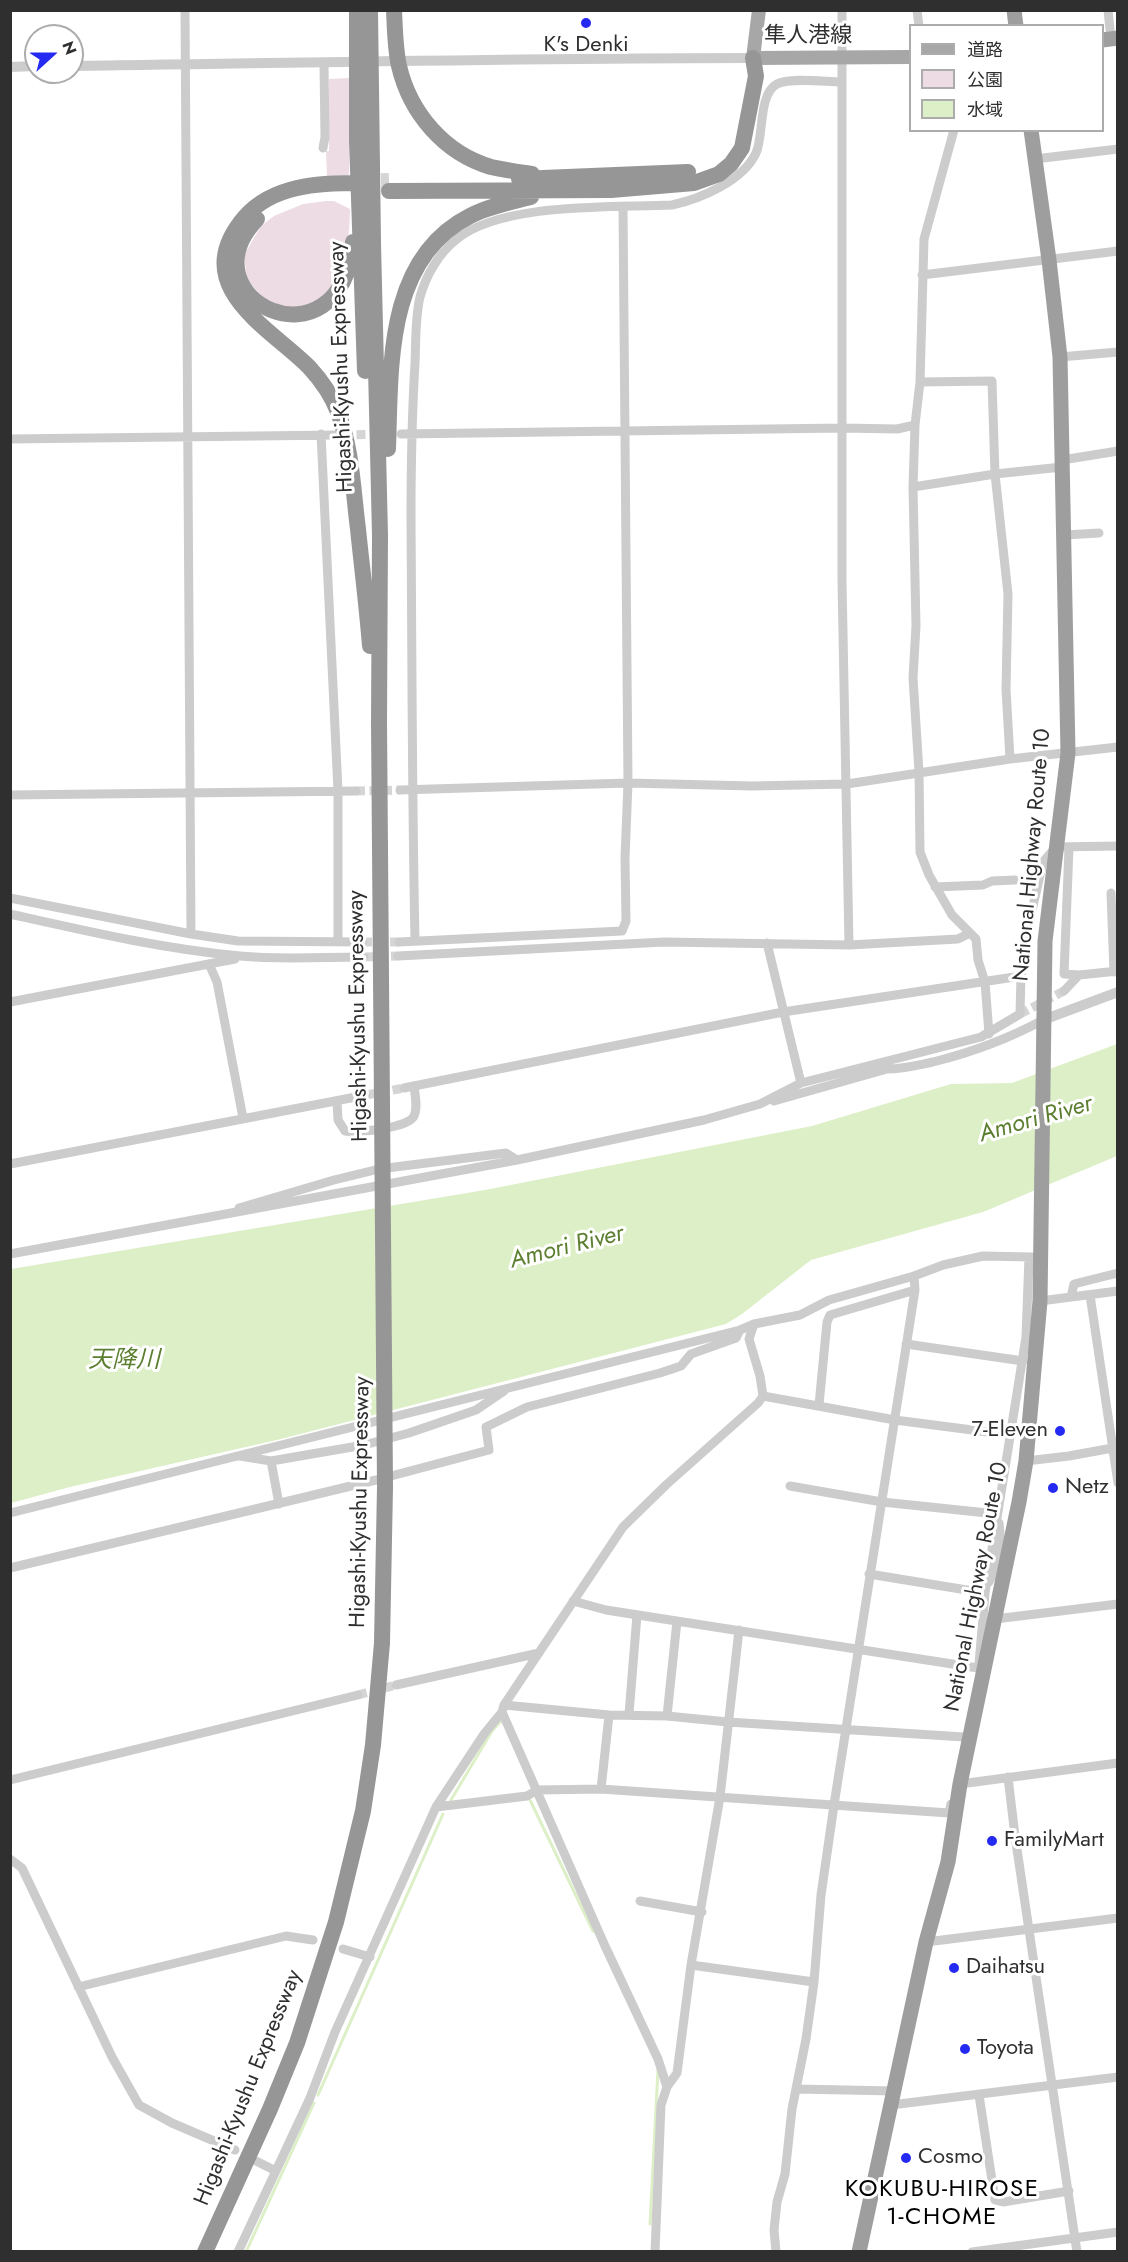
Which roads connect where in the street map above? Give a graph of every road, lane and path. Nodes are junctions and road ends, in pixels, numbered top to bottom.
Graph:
1 (185, 10) edge
2 (357, 10) edge
3 (370, 10) edge
4 (394, 10) edge
5 (759, 10) edge
6 (842, 10) edge
7 (1108, 10) edge
8 (1110, 39) edge
9 (363, 49) junction
10 (909, 57) edge
11 (753, 58) junction
12 (842, 58) junction
13 (324, 64) junction
14 (185, 65) junction
15 (84, 66) edge
16 (841, 82) junction
17 (364, 85) junction
18 (953, 132) edge
19 (1031, 132) edge
20 (357, 141) junction
21 (323, 148) dead end
22 (1118, 149) edge
23 (1035, 159) junction
24 (560, 184) junction
25 (368, 187) junction
26 (623, 207) junction
27 (1118, 251) edge
28 (1049, 260) junction
29 (922, 275) junction
30 (1118, 352) edge
31 (1060, 357) junction
32 (920, 382) junction
33 (915, 425) junction
34 (843, 428) junction
35 (625, 432) junction
36 (321, 434) junction
37 (401, 434) dead end
38 (411, 434) junction
39 (338, 435) tunnel mouth
40 (186, 437) junction
41 (10, 439) edge
42 (1118, 451) edge
43 (1062, 463) junction
44 (995, 474) junction
45 (913, 487) junction
46 (1099, 532) dead end
47 (380, 535) junction
48 (1065, 535) junction
49 (379, 722) junction
50 (1118, 747) edge
51 (1068, 753) junction
52 (1010, 759) junction
53 (919, 772) junction
54 (628, 783) junction
55 (847, 784) junction
56 (400, 790) tunnel mouth
57 (412, 790) junction
58 (338, 791) junction
59 (356, 791) tunnel mouth
60 (190, 793) junction
61 (10, 795) edge
62 (380, 830) junction
63 (1118, 846) edge
64 (1063, 848) junction
65 (1015, 880) dead end
66 (935, 887) junction
67 (1111, 893) dead end
68 (10, 898) edge
69 (10, 914) edge
70 (970, 933) junction
71 (191, 934) junction
72 (415, 940) junction
73 (338, 942) junction
74 (363, 942) tunnel mouth
75 (767, 943) junction
76 (849, 945) junction
77 (243, 957) junction
78 (364, 957) tunnel mouth
79 (209, 964) junction
80 (1116, 972) edge
81 (1079, 975) junction
82 (1021, 976) junction
83 (985, 982) junction
84 (1064, 991) tunnel mouth
85 (1118, 992) edge
86 (10, 1002) edge
87 (783, 1011) junction
88 (1043, 1020) junction
89 (989, 1034) junction
90 (954, 1044) junction
91 (983, 1048) junction
92 (801, 1083) junction
93 (366, 1095) tunnel mouth
94 (337, 1101) junction
95 (759, 1104) junction
96 (243, 1119) junction
97 (517, 1160) junction
98 (10, 1164) edge
99 (225, 1216) junction
100 (1037, 1253) junction
101 (10, 1254) edge
102 (1118, 1273) edge
103 (914, 1276) junction
104 (915, 1290) junction
105 (1118, 1291) edge
106 (1090, 1294) junction
107 (1071, 1297) junction
108 (1040, 1301) junction
109 (754, 1324) junction
110 (740, 1330) junction
111 (906, 1344) junction
112 (1023, 1361) junction
113 (511, 1386) junction
114 (763, 1396) junction
115 (819, 1405) junction
116 (895, 1420) junction
117 (1011, 1435) junction
118 (1115, 1447) edge
119 (236, 1456) junction
120 (271, 1461) junction
121 (1026, 1461) junction
122 (1118, 1483) edge
123 (790, 1486) dead end
124 (882, 1502) junction
125 (279, 1504) junction
126 (10, 1513) edge
127 (997, 1514) junction
128 (1004, 1554) junction
129 (10, 1568) edge
130 (869, 1574) junction
131 (986, 1593) junction
132 (573, 1601) junction
133 (1118, 1604) edge
134 (637, 1615) junction
135 (994, 1619) junction
136 (677, 1621) junction
137 (739, 1630) junction
138 (858, 1650) junction
139 (539, 1653) junction
140 (978, 1668) junction
141 (396, 1685) tunnel mouth
142 (358, 1695) tunnel mouth
143 (503, 1709) junction
144 (629, 1714) junction
145 (609, 1715) junction
146 (667, 1716) junction
147 (728, 1722) junction
148 (846, 1730) junction
149 (964, 1737) junction
150 (1118, 1763) edge
151 (1008, 1777) junction
152 (10, 1780) edge
153 (960, 1784) junction
154 (601, 1789) junction
155 (537, 1790) junction
156 (720, 1797) junction
157 (834, 1805) junction
158 (436, 1807) junction
159 (10, 1858) edge
160 (640, 1901) dead end
161 (702, 1912) junction
162 (1118, 1918) edge
163 (1030, 1930) junction
164 (313, 1940) dead end
165 (926, 1942) junction
166 (343, 1949) dead end
167 (370, 1957) junction
168 (691, 1965) junction
169 (814, 1983) junction
170 (78, 1987) junction
171 (1118, 2077) edge
172 (1052, 2085) junction
173 (667, 2087) junction
174 (796, 2090) junction
175 (979, 2095) junction
176 (892, 2098) junction
177 (234, 2150) dead end
178 (256, 2161) dead end
179 (276, 2171) junction
180 (1069, 2191) junction
181 (1118, 2232) edge
182 (1076, 2238) junction
183 (990, 2250) edge
184 (205, 2252) edge
185 (238, 2252) edge
186 (655, 2252) edge
187 (776, 2252) edge
188 (859, 2252) edge
189 (972, 2252) edge
190 (1077, 2252) edge

1 - 14 street
2 - 9 highway, Higashi-Kyushu Expressway
3 - 9 highway, Higashi-Kyushu Expressway
4 - 24 highway
5 - 11 main road, 隼人港線
6 - 12 street
7 - 8 street
9 - 17 highway, Higashi-Kyushu Expressway
10 - 12 main road, 隼人港線
11 - 12 main road, 隼人港線
11 - 13 street
11 - 24 highway
12 - 16 street
13 - 14 street
13 - 21 street
14 - 15 street
14 - 40 street
16 - 26 street
16 - 34 street
17 - 20 highway, Higashi-Kyushu Expressway
17 - 25 highway, Higashi-Kyushu Expressway
18 - 29 street
19 - 23 highway, National Highway Route 10
20 - 25 highway, Higashi-Kyushu Expressway
20 - 25 highway
22 - 23 street
23 - 28 highway, National Highway Route 10
24 - 25 highway
24 - 47 highway
25 - 47 highway, Higashi-Kyushu Expressway
25 - 49 highway, Higashi-Kyushu Expressway
25 - 62 highway
26 - 35 street
26 - 38 street
27 - 28 street
28 - 29 street
28 - 31 highway, National Highway Route 10
29 - 32 street
30 - 31 street
31 - 43 highway, National Highway Route 10
32 - 33 street
32 - 44 street
33 - 34 street
33 - 45 street
34 - 35 street
34 - 55 street
35 - 38 street
35 - 54 street
36 - 39 street
36 - 40 street
36 - 58 street
37 - 38 street
38 - 57 street
40 - 41 street
40 - 60 street
42 - 43 street
43 - 44 street
43 - 48 highway, National Highway Route 10
44 - 45 street
44 - 52 street
45 - 53 street
46 - 48 street
47 - 49 highway, Higashi-Kyushu Expressway
48 - 51 highway, National Highway Route 10
49 - 62 highway, Higashi-Kyushu Expressway
50 - 51 street
51 - 52 street
51 - 64 highway, National Highway Route 10
52 - 53 street
53 - 55 street
53 - 66 street
54 - 55 street
54 - 57 street
54 - 72 street
55 - 76 street
56 - 57 street
57 - 72 street
58 - 59 street
58 - 60 street
58 - 73 street
60 - 61 street
60 - 71 street
62 - 184 highway, Higashi-Kyushu Expressway
63 - 64 street
64 - 81 street
64 - 82 street
64 - 88 highway, National Highway Route 10
65 - 66 street
66 - 70 street
67 - 80 street
68 - 71 street
69 - 77 street
70 - 76 street
70 - 83 street
71 - 73 street
72 - 75 street
73 - 74 street
75 - 76 street
75 - 87 street
77 - 78 street
77 - 79 street
79 - 86 street
79 - 96 street
80 - 81 street
81 - 84 street
82 - 83 street
82 - 89 street
83 - 87 street
83 - 89 street
85 - 88 street
87 - 92 street
87 - 94 street
88 - 91 street
88 - 100 highway, National Highway Route 10
89 - 90 street
90 - 91 street
90 - 92 street
91 - 95 street
92 - 95 street
93 - 94 street
94 - 96 street
95 - 97 street
96 - 98 street
97 - 99 street
97 - 99 street
99 - 101 street
100 - 103 street
100 - 108 highway, National Highway Route 10
100 - 112 street
102 - 107 street
103 - 104 street
103 - 109 street
104 - 111 street
104 - 115 street
105 - 106 street
106 - 107 street
106 - 118 street
107 - 108 street
108 - 121 highway, National Highway Route 10
109 - 110 street
109 - 114 street
110 - 113 street
110 - 125 street
111 - 112 street
111 - 116 street
112 - 117 street
113 - 119 street
113 - 120 street
114 - 115 street
114 - 132 street
115 - 116 street
116 - 117 street
116 - 124 street
117 - 127 street
118 - 121 street
118 - 122 street
119 - 120 street
119 - 126 street
120 - 125 street
121 - 128 highway, National Highway Route 10
123 - 124 street
124 - 127 street
124 - 130 street
125 - 129 street
127 - 128 street
127 - 131 street
128 - 131 street
128 - 135 highway, National Highway Route 10
130 - 131 street
130 - 138 street
131 - 140 street
132 - 134 street
132 - 139 street
133 - 135 street
134 - 136 street
134 - 144 street
135 - 153 highway, National Highway Route 10
136 - 137 street
136 - 146 street
137 - 138 street
137 - 147 street
138 - 140 street
138 - 148 street
139 - 141 street
139 - 143 street
140 - 149 street
142 - 152 street
143 - 145 street
143 - 155 street
143 - 158 street
144 - 145 street
144 - 146 street
145 - 154 street
146 - 147 street
147 - 148 street
147 - 156 street
148 - 149 street
148 - 157 street
149 - 157 street
150 - 151 street
151 - 153 street
151 - 163 street
153 - 165 highway, National Highway Route 10
154 - 155 street
154 - 156 street
155 - 158 street
155 - 173 street
156 - 157 street
156 - 161 street
157 - 169 street
158 - 167 street
159 - 170 street
160 - 161 street
161 - 168 street
162 - 163 street
163 - 165 street
163 - 172 street
164 - 170 street
165 - 176 highway, National Highway Route 10
166 - 167 street
167 - 179 street
168 - 169 street
168 - 173 street
169 - 174 street
170 - 177 street
171 - 172 street
172 - 175 street
172 - 180 street
173 - 186 street
174 - 176 street
174 - 187 street
175 - 176 street
175 - 180 street
176 - 188 highway, National Highway Route 10
178 - 179 street
179 - 185 street
180 - 182 street
181 - 182 street
182 - 183 street
182 - 190 street
183 - 189 street

